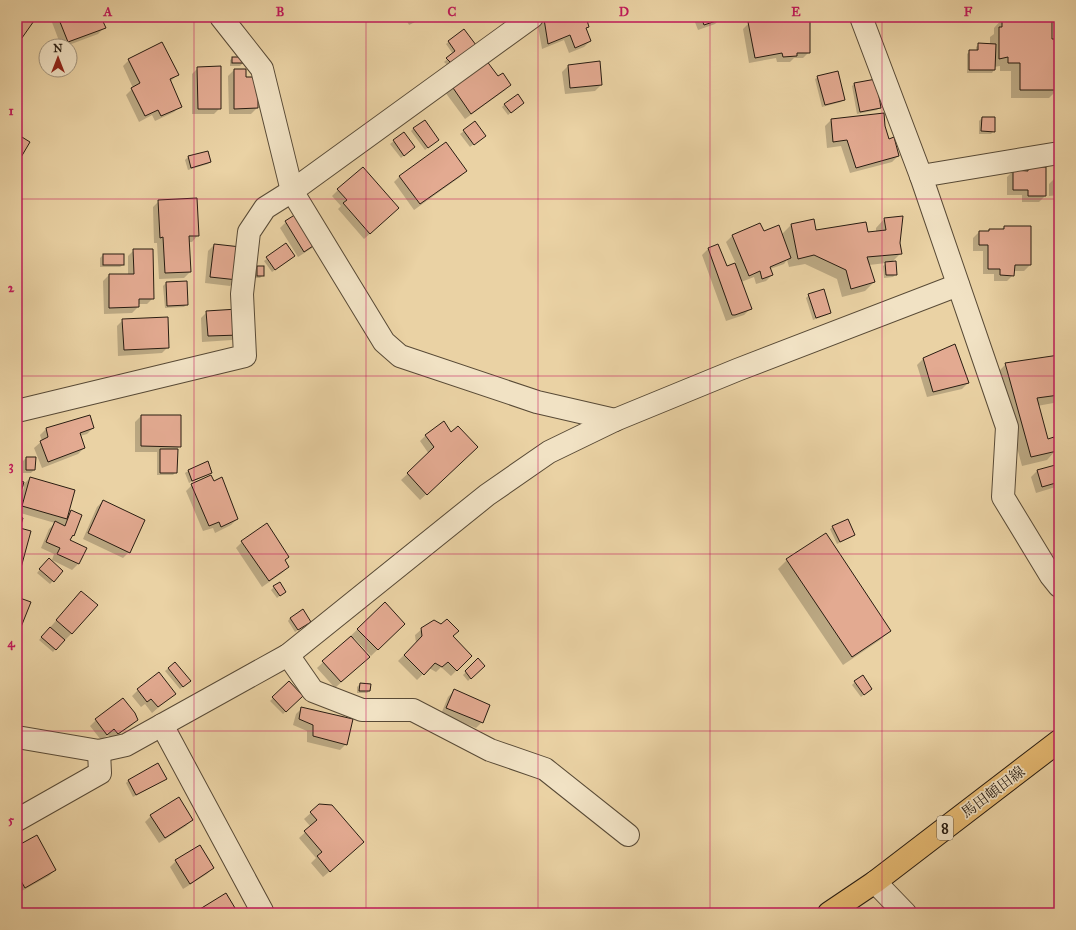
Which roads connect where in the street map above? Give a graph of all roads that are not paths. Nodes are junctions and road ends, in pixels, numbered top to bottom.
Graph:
1 (221, 17) edge
2 (532, 17) edge
3 (861, 17) edge
4 (1059, 153) edge
5 (921, 176) junction
6 (292, 191) junction
7 (958, 285) junction
8 (17, 411) edge
9 (615, 420) junction
10 (1059, 586) edge
11 (288, 655) junction
12 (162, 725) junction
13 (17, 737) edge
14 (1059, 741) edge
15 (99, 751) junction
16 (17, 820) edge
17 (628, 835) dead end
18 (875, 882) junction
19 (262, 912) dead end
20 (829, 913) edge
21 (905, 913) edge

1 - 6 street
2 - 6 street
3 - 5 street
4 - 5 street
5 - 7 street
6 - 8 street
6 - 9 street
7 - 9 street
7 - 10 street
9 - 11 street
11 - 12 street
11 - 17 street
12 - 15 street
12 - 19 street
13 - 15 street
14 - 18 main road, 馬田頓田線 / 8
15 - 16 street
18 - 20 main road, 馬田頓田線 / 8
18 - 21 street

